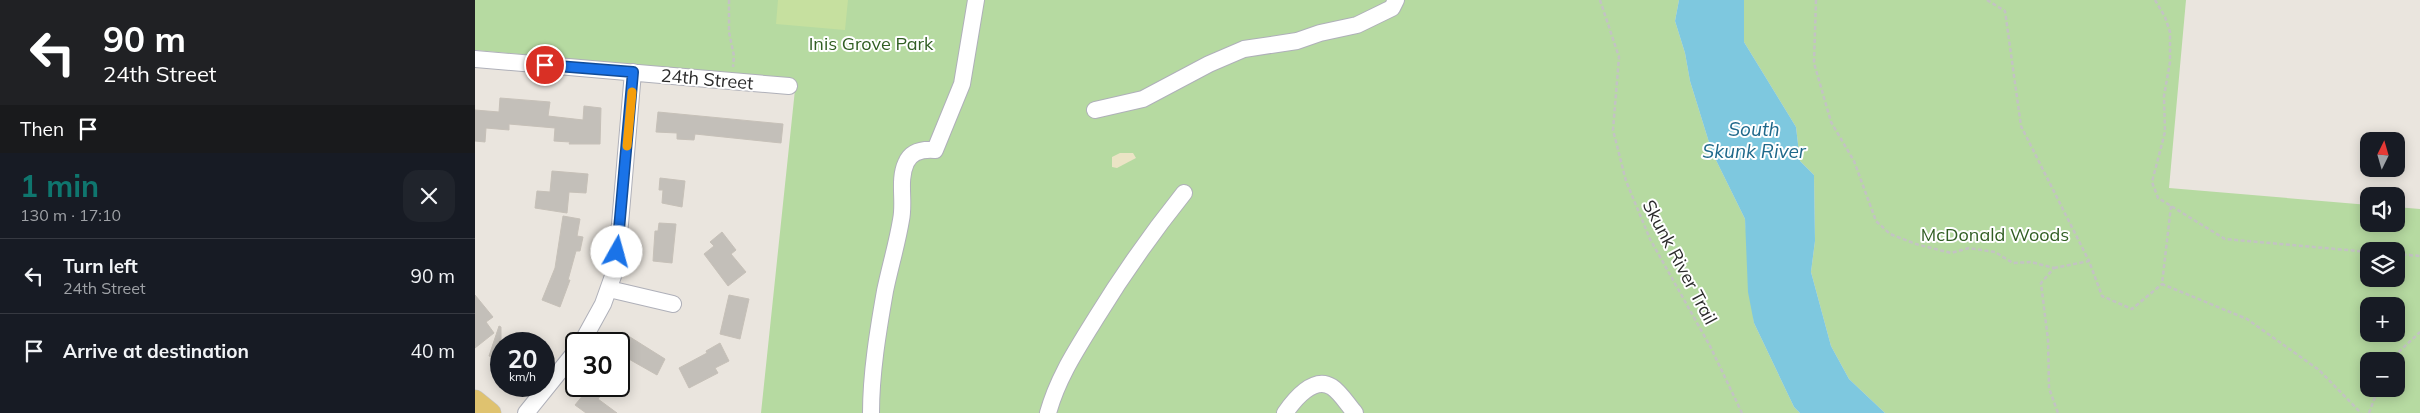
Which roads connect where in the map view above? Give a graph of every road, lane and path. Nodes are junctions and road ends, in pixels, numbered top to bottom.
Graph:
1 (729, 0) edge
2 (976, 0) edge
3 (1396, 0) edge
4 (1600, 0) edge
5 (1816, 0) edge
6 (1987, 0) edge
7 (2155, 0) edge
8 (475, 59) edge
9 (732, 71) dead end
10 (633, 72) junction
11 (789, 86) dead end
12 (1095, 110) dead end
13 (1184, 193) dead end
14 (2171, 206) junction
15 (2360, 251) edge
16 (2405, 255) edge
17 (2420, 256) edge
18 (2089, 261) junction
19 (2054, 268) junction
20 (2162, 284) junction
21 (609, 289) junction
22 (673, 304) dead end
23 (588, 332) edge
24 (2420, 332) edge
25 (2399, 352) edge
26 (565, 365) edge
27 (2375, 397) edge
28 (475, 400) edge
29 (491, 413) edge
30 (526, 413) edge
31 (871, 413) edge
32 (1048, 413) edge
33 (1285, 413) edge
34 (1355, 413) edge
35 (1742, 413) edge
36 (2058, 413) edge
37 (2361, 413) edge
38 (2369, 413) edge

1 - 9 path
2 - 31 street
3 - 12 street
4 - 35 path, Skunk River Trail
5 - 19 path
6 - 18 path
7 - 14 path
8 - 10 street, 24th Street
10 - 11 street, 24th Street
10 - 21 street
13 - 32 street
14 - 15 path
14 - 20 path
16 - 17 path
18 - 19 path
18 - 20 path
19 - 36 path
20 - 37 path
21 - 22 street
21 - 23 street
24 - 25 path
26 - 30 street
27 - 38 path
28 - 29 main road
33 - 34 street

